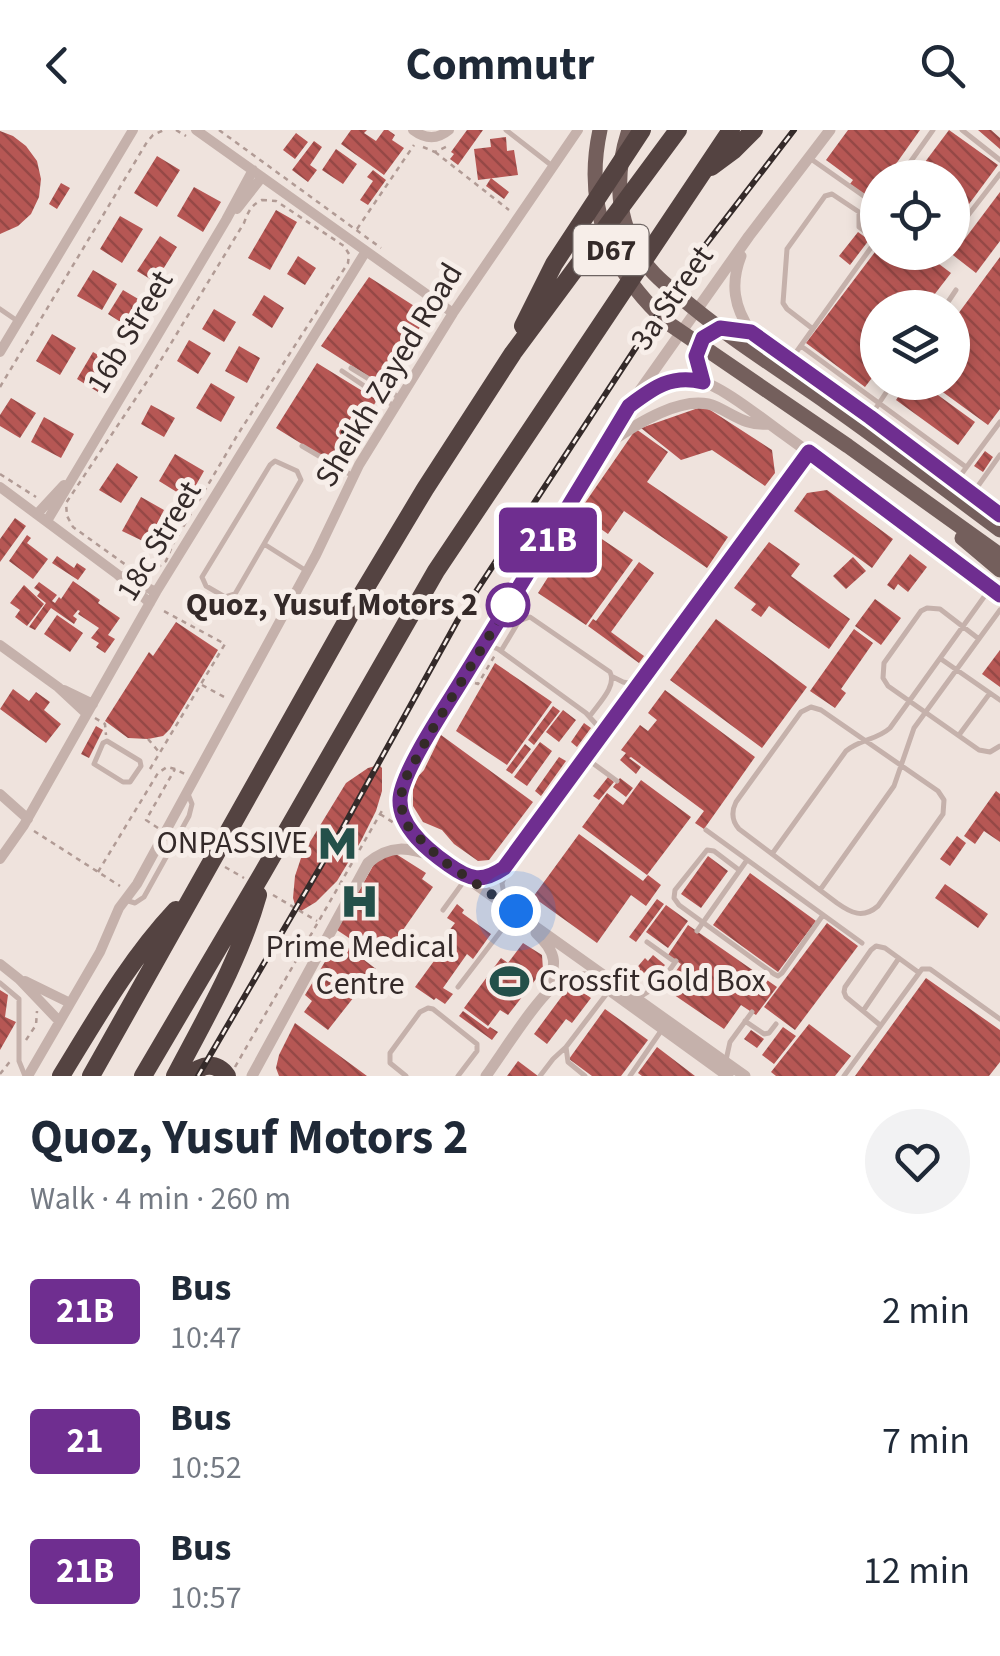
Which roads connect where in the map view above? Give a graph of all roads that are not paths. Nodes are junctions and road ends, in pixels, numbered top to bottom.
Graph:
1 (133, 130) edge
2 (449, 130) edge
3 (506, 130) edge
4 (578, 130) edge
5 (600, 130) edge
6 (629, 130) edge
7 (642, 130) edge
8 (678, 130) edge
9 (730, 130) edge
10 (754, 130) edge
11 (830, 130) edge
12 (933, 130) edge
13 (962, 130) edge
14 (417, 132) edge
15 (194, 134) edge
16 (809, 158) junction
17 (912, 160) edge
18 (1000, 160) edge
19 (553, 166) junction
20 (702, 172) junction
21 (258, 174) junction
22 (1000, 174) edge
23 (860, 193) edge
24 (970, 213) edge
25 (749, 236) junction
26 (366, 251) junction
27 (0, 309) edge
28 (453, 313) junction
29 (18, 322) junction
30 (813, 329) junction
31 (751, 332) junction
32 (801, 346) junction
33 (0, 352) edge
34 (513, 352) junction
35 (790, 362) junction
36 (351, 368) dead end
37 (342, 372) dead end
38 (703, 382) junction
39 (882, 400) edge
40 (398, 402) junction
41 (879, 404) junction
42 (629, 406) junction
43 (870, 417) junction
44 (1000, 422) edge
45 (768, 424) junction
46 (606, 445) junction
47 (302, 446) dead end
48 (809, 452) junction
49 (1000, 455) edge
50 (966, 467) junction
51 (991, 468) junction
52 (1000, 474) edge
53 (353, 476) junction
54 (956, 482) junction
55 (0, 487) edge
56 (972, 494) junction
57 (1000, 515) edge
58 (42, 517) junction
59 (949, 518) junction
60 (1000, 530) edge
61 (264, 544) junction
62 (1000, 555) edge
63 (1000, 570) edge
64 (307, 572) junction
65 (117, 574) junction
66 (995, 591) edge
67 (156, 592) junction
68 (150, 603) junction
69 (1000, 610) edge
70 (963, 626) junction
71 (979, 638) junction
72 (0, 644) edge
73 (480, 650) junction
74 (500, 650) junction
75 (941, 658) junction
76 (956, 670) junction
77 (613, 677) junction
78 (639, 685) junction
79 (990, 693) junction
80 (1000, 700) edge
81 (910, 701) junction
82 (90, 709) junction
83 (926, 712) junction
84 (590, 716) junction
85 (604, 734) junction
86 (958, 735) junction
87 (863, 740) junction
88 (107, 741) joint
89 (1000, 746) edge
90 (586, 758) junction
91 (902, 766) junction
92 (617, 781) dead end
93 (1, 795) edge
94 (28, 818) junction
95 (706, 830) dead end
96 (772, 854) junction
97 (0, 860) edge
98 (747, 860) junction
99 (443, 861) junction
100 (510, 862) junction
101 (739, 870) junction
102 (262, 874) junction
103 (467, 878) junction
104 (197, 889) junction
105 (820, 890) junction
106 (443, 910) dead end
107 (516, 911) junction
108 (824, 915) junction
109 (702, 922) junction
110 (697, 931) dead end
111 (647, 942) dead end
112 (862, 942) dead end
113 (899, 958) junction
114 (0, 964) edge
115 (918, 972) junction
116 (774, 974) junction
117 (19, 979) junction
118 (770, 982) dead end
119 (0, 983) edge
120 (458, 987) dead end
121 (610, 990) junction
122 (544, 996) junction
123 (638, 998) junction
124 (70, 1004) junction
125 (862, 1010) junction
126 (752, 1012) dead end
127 (1000, 1019) edge
128 (59, 1021) junction
129 (745, 1021) junction
130 (776, 1024) dead end
131 (880, 1025) junction
132 (662, 1028) junction
133 (566, 1047) junction
134 (719, 1070) edge
135 (26, 1076) edge
136 (62, 1076) edge
137 (91, 1076) edge
138 (143, 1076) edge
139 (175, 1076) edge
140 (190, 1076) edge
141 (226, 1076) edge
142 (252, 1076) edge
143 (406, 1076) edge
144 (458, 1076) edge
145 (486, 1076) edge
146 (540, 1076) edge
147 (585, 1076) edge
148 (630, 1076) edge
149 (746, 1076) edge
150 (844, 1076) edge

1 - 29 street
2 - 14 street
3 - 19 lane
4 - 19 street, Sheikh Zayed Road
5 - 59 main road, D67
6 - 60 main road, D67
7 - 34 highway
8 - 34 highway
9 - 20 highway
10 - 20 highway
11 - 16 street, 3a Street
12 - 17 lane
13 - 18 lane
15 - 21 street
16 - 23 lane
16 - 25 street, 3a Street
19 - 28 street, Sheikh Zayed Road
20 - 102 highway
21 - 26 street
21 - 58 street, 16b Street
22 - 24 lane
25 - 31 street
25 - 42 street, 3a Street
26 - 28 street
26 - 67 street, 18c Street
27 - 29 lane
28 - 40 street, Sheikh Zayed Road
29 - 33 street
30 - 30 lane
30 - 32 lane
31 - 35 street
31 - 38 street
32 - 35 lane
32 - 41 lane
34 - 104 highway
35 - 43 street
36 - 40 lane
37 - 40 lane
38 - 42 street
38 - 45 street
39 - 41 lane
40 - 53 street, Sheikh Zayed Road
41 - 43 lane
41 - 50 lane
42 - 46 street, 3a Street
43 - 54 street
44 - 50 lane
45 - 46 street
45 - 48 street
46 - 73 street, 3a Street
47 - 53 lane
48 - 66 street
48 - 78 lane
49 - 51 lane
50 - 54 lane
51 - 52 lane
51 - 56 lane
53 - 64 street, Sheikh Zayed Road
54 - 56 street
55 - 58 street
56 - 57 street
58 - 65 street
59 - 62 main road, D67
59 - 63 main road
61 - 61 lane
61 - 64 lane
64 - 124 street, Sheikh Zayed Road
65 - 67 street
65 - 68 street
66 - 70 lane
67 - 68 street, 18c Street
68 - 82 street, 18c Street
69 - 71 lane
70 - 71 lane
70 - 75 lane
70 - 81 lane
71 - 76 lane
72 - 82 street
73 - 74 lane
73 - 99 street, 3a Street
74 - 77 lane
74 - 84 lane
75 - 76 lane
75 - 81 lane
76 - 79 lane
76 - 83 lane
77 - 78 lane
77 - 84 lane
78 - 85 lane
79 - 80 lane
79 - 86 lane
81 - 83 lane
81 - 87 lane
82 - 94 street, 18c Street
83 - 86 lane
83 - 91 lane
84 - 85 lane
85 - 90 lane
86 - 89 lane
87 - 91 lane
87 - 96 lane
87 - 96 lane
88 - 88 lane
90 - 92 lane
90 - 100 lane
91 - 105 lane
91 - 105 lane
93 - 94 street
94 - 97 street, 18c Street
95 - 98 lane
96 - 105 lane
98 - 101 lane
98 - 108 lane
99 - 103 street
99 - 142 street
100 - 103 lane
100 - 107 lane
101 - 109 lane
101 - 109 lane
102 - 138 highway
102 - 139 highway
103 - 106 lane
103 - 107 street
104 - 136 highway
104 - 137 highway
107 - 120 lane
107 - 122 street
107 - 123 street
108 - 112 lane
108 - 116 lane
109 - 110 lane
109 - 116 lane
111 - 123 lane
113 - 115 lane
113 - 125 lane
113 - 125 lane
114 - 117 street
115 - 127 lane
115 - 131 lane
116 - 118 lane
117 - 124 street
117 - 128 street
119 - 135 lane
121 - 122 street
121 - 132 street
121 - 133 lane
122 - 145 street
123 - 134 street
124 - 128 street, Sheikh Zayed Road
125 - 131 lane
126 - 129 lane
128 - 135 street, Sheikh Zayed Road
129 - 130 lane
129 - 134 lane
131 - 150 lane
132 - 134 street
132 - 148 lane
133 - 146 lane
133 - 147 lane
134 - 149 street
140 - 141 highway
143 - 144 lane

